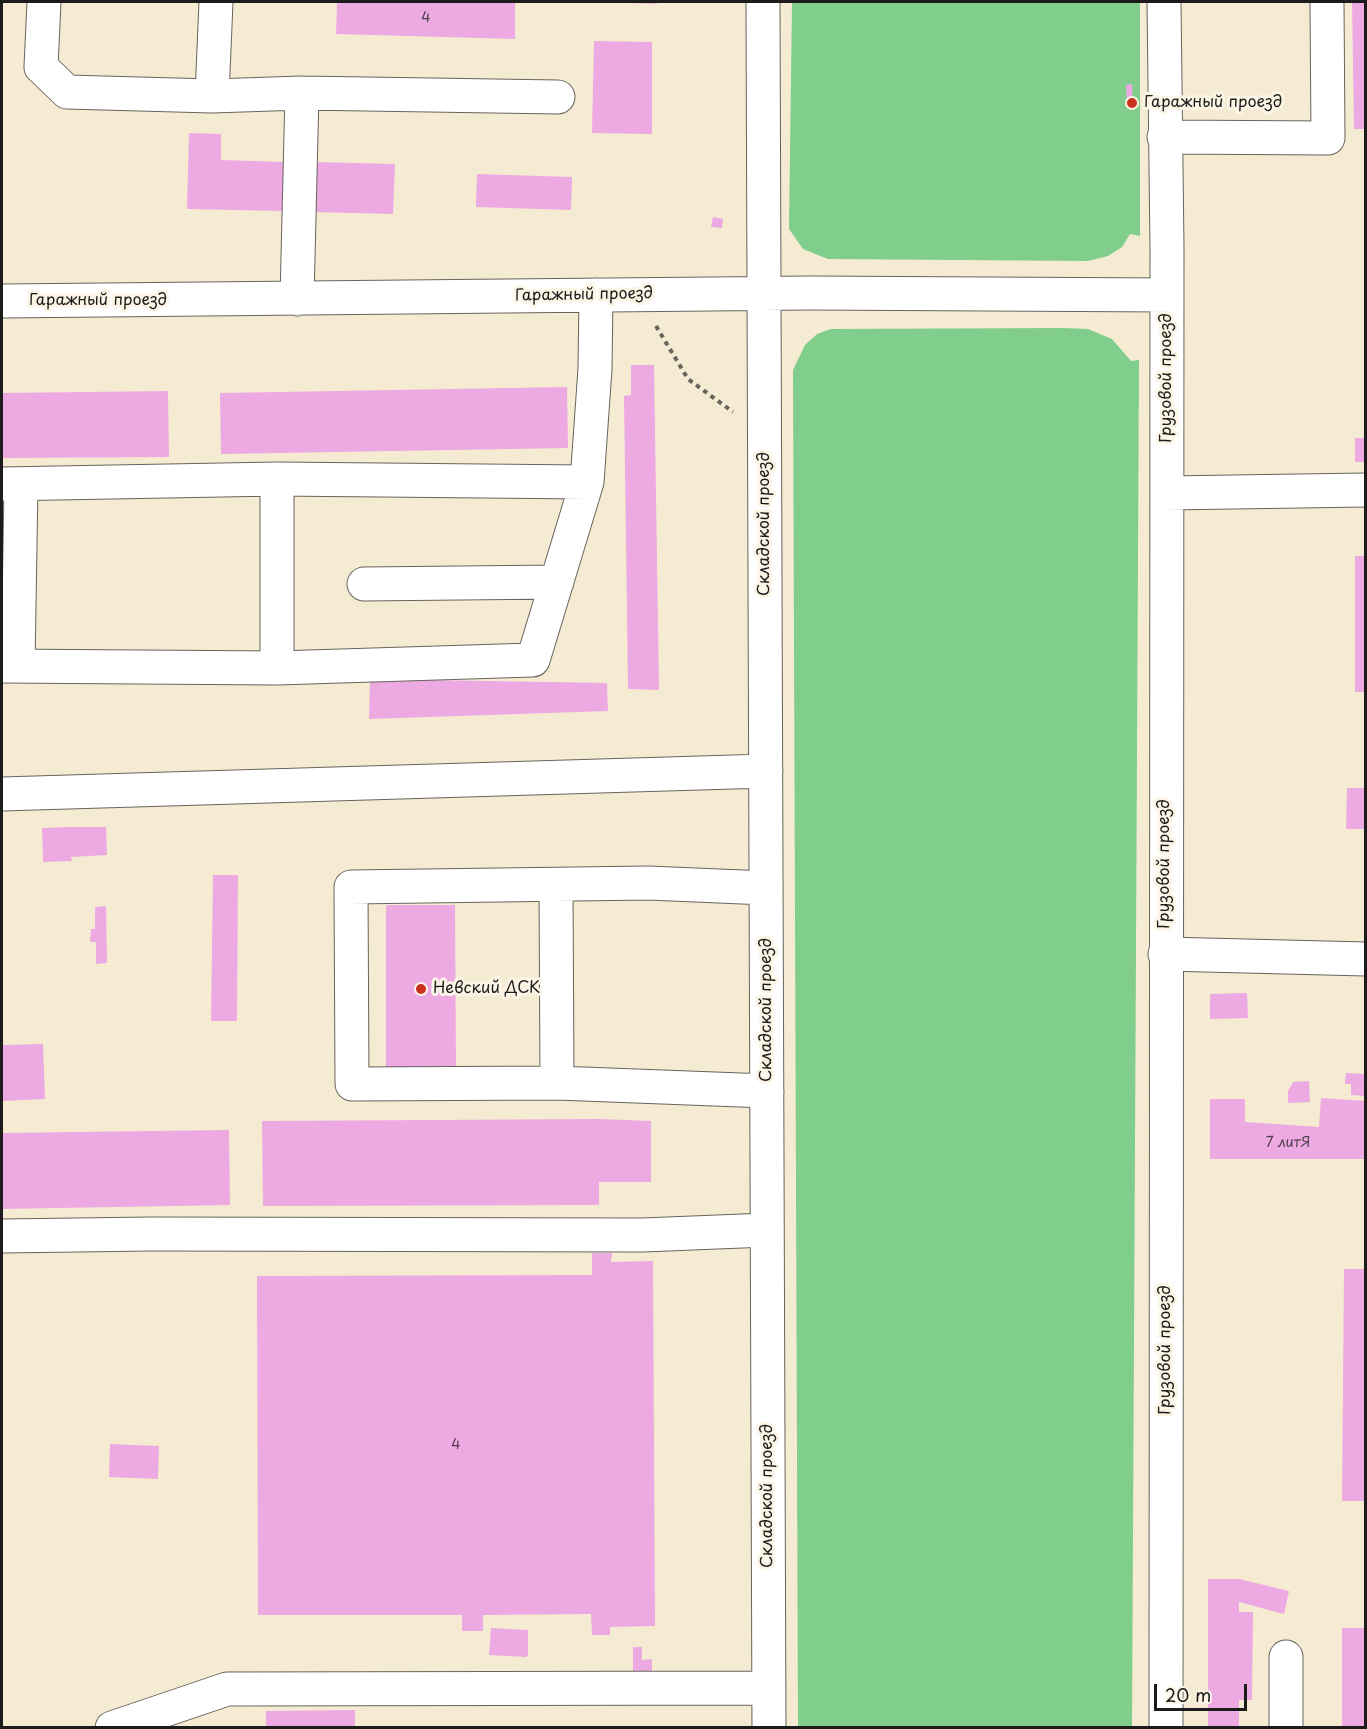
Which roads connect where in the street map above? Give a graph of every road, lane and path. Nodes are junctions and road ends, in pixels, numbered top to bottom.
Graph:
1 (44, 2) edge
2 (216, 2) edge
3 (764, 2) edge
4 (1164, 2) edge
5 (1327, 2) edge
6 (302, 93) junction
7 (212, 96) junction
8 (558, 97) dead end
9 (1164, 137) junction
10 (764, 293) junction
11 (596, 295) junction
12 (1167, 295) junction
13 (297, 299) junction
14 (2, 301) edge
15 (656, 325) dead end
16 (734, 413) dead end
17 (278, 479) junction
18 (587, 482) junction
19 (11, 484) edge
20 (1365, 490) edge
21 (1167, 493) junction
22 (557, 582) junction
23 (364, 584) dead end
24 (10, 666) edge
25 (277, 668) junction
26 (766, 771) junction
27 (2, 794) edge
28 (556, 886) junction
29 (766, 888) junction
30 (1165, 954) junction
31 (1365, 959) edge
32 (557, 1083) junction
33 (767, 1091) junction
34 (767, 1230) junction
35 (2, 1236) edge
36 (1286, 1657) dead end
37 (769, 1688) junction
38 (112, 1728) edge
39 (769, 1728) edge
40 (1166, 1728) edge
41 (1286, 1728) edge

1 - 7 street
2 - 7 street
3 - 10 street, Складской проезд
4 - 9 street, Грузовой проезд
5 - 9 street
6 - 7 street
6 - 8 street
6 - 13 street
9 - 12 street, Грузовой проезд
10 - 11 street, Гаражный проезд
10 - 12 street, Гаражный проезд
10 - 26 street, Складской проезд
11 - 13 street, Гаражный проезд
11 - 18 street
12 - 21 street, Грузовой проезд
13 - 14 street, Гаражный проезд
15 - 16 path
17 - 18 street
17 - 19 street
17 - 25 street
18 - 22 street
19 - 24 street
20 - 21 street
21 - 30 street, Грузовой проезд
22 - 23 street
22 - 25 street
24 - 25 street
26 - 27 street
26 - 29 street, Складской проезд
28 - 29 street
28 - 32 street
28 - 32 street
29 - 33 street, Складской проезд
30 - 31 street
30 - 40 street, Грузовой проезд
32 - 33 street
33 - 34 street, Складской проезд
34 - 35 street
34 - 37 street, Складской проезд
36 - 41 street
37 - 38 street
37 - 39 street, Складской проезд

